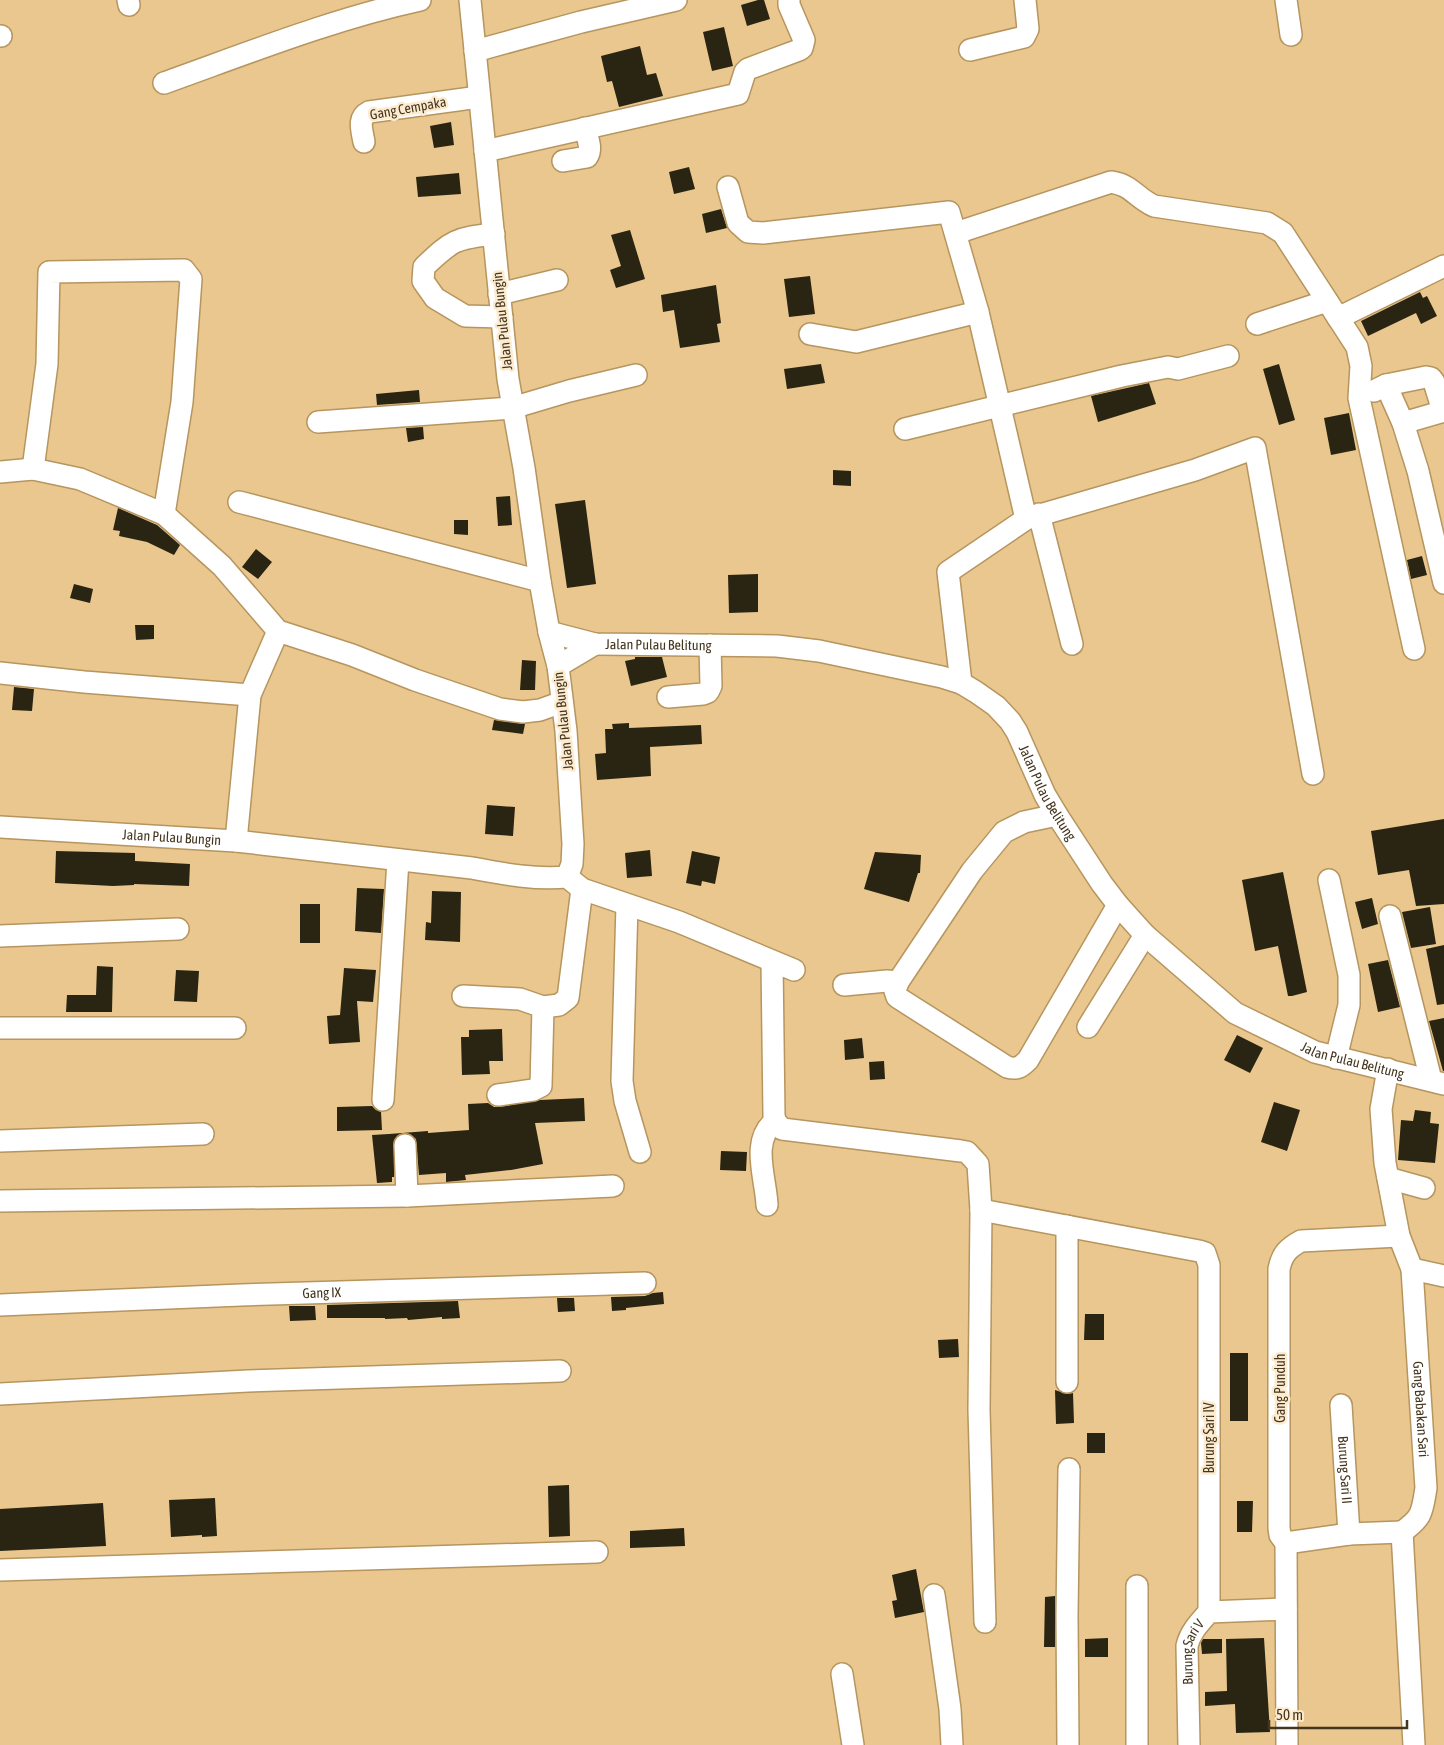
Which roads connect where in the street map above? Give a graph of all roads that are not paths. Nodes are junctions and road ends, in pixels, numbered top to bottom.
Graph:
1 (420, 0) edge
2 (470, 0) edge
3 (676, 0) edge
4 (789, 0) edge
5 (1025, 0) edge
6 (1286, 0) edge
7 (1291, 35) dead end
8 (970, 50) dead end
9 (475, 51) junction
10 (164, 83) dead end
11 (479, 97) junction
12 (585, 128) junction
13 (364, 142) dead end
14 (485, 151) junction
15 (563, 161) dead end
16 (728, 187) dead end
17 (956, 233) junction
18 (494, 234) junction
19 (1444, 266) edge
20 (557, 280) dead end
21 (499, 294) junction
22 (1332, 310) junction
23 (978, 312) junction
24 (502, 317) junction
25 (1257, 324) dead end
26 (810, 334) dead end
27 (1228, 356) dead end
28 (636, 375) dead end
29 (1386, 385) junction
30 (1359, 398) junction
31 (999, 405) junction
32 (512, 408) junction
33 (1444, 411) edge
34 (318, 422) dead end
35 (1404, 423) junction
36 (905, 429) dead end
37 (33, 469) junction
38 (0, 472) edge
39 (239, 502) dead end
40 (164, 514) junction
41 (1032, 516) junction
42 (540, 581) junction
43 (1444, 583) edge
44 (278, 630) junction
45 (549, 632) junction
46 (595, 644) junction
47 (1072, 644) dead end
48 (1414, 648) dead end
49 (711, 662) junction
50 (558, 666) junction
51 (0, 673) edge
52 (961, 683) junction
53 (250, 695) junction
54 (668, 697) dead end
55 (563, 706) junction
56 (1313, 774) dead end
57 (1057, 816) junction
58 (0, 827) edge
59 (236, 841) junction
60 (398, 860) junction
61 (1329, 880) dead end
62 (574, 883) junction
63 (627, 905) junction
64 (1118, 905) junction
65 (1390, 916) dead end
66 (178, 929) dead end
67 (1144, 934) junction
68 (0, 936) edge
69 (772, 962) junction
70 (794, 970) dead end
71 (898, 982) junction
72 (844, 985) dead end
73 (463, 996) dead end
74 (543, 1007) junction
75 (1088, 1027) dead end
76 (0, 1028) edge
77 (235, 1028) dead end
78 (1336, 1058) junction
79 (1386, 1077) junction
80 (1437, 1082) edge
81 (498, 1095) dead end
82 (383, 1100) dead end
83 (775, 1121) junction
84 (203, 1134) dead end
85 (0, 1141) edge
86 (405, 1145) dead end
87 (640, 1152) dead end
88 (1388, 1178) junction
89 (613, 1186) dead end
90 (1424, 1188) dead end
91 (407, 1196) junction
92 (0, 1201) edge
93 (767, 1205) dead end
94 (982, 1210) junction
95 (1067, 1226) junction
96 (1399, 1236) junction
97 (1412, 1270) junction
98 (1444, 1276) edge
99 (645, 1283) dead end
100 (0, 1305) edge
101 (560, 1371) dead end
102 (1067, 1382) dead end
103 (0, 1394) edge
104 (1341, 1405) dead end
105 (1070, 1469) dead end
106 (1402, 1532) junction
107 (1349, 1534) junction
108 (1286, 1543) junction
109 (597, 1552) dead end
110 (0, 1570) edge
111 (1137, 1586) dead end
112 (934, 1595) dead end
113 (1286, 1609) junction
114 (1209, 1612) junction
115 (985, 1622) dead end
116 (842, 1674) dead end
117 (853, 1745) edge
118 (952, 1745) edge
119 (1068, 1745) edge
120 (1137, 1745) edge
121 (1189, 1745) edge
122 (1287, 1745) edge
123 (1414, 1745) edge

1 - 10 street
2 - 9 street, Jalan Pulau Bungin
3 - 9 street
4 - 12 street
5 - 8 street
6 - 7 street
9 - 11 street, Jalan Pulau Bungin
11 - 13 street, Gang Cempaka
11 - 14 street, Jalan Pulau Bungin
12 - 14 street
12 - 15 street
14 - 18 street, Jalan Pulau Bungin
16 - 17 street
17 - 22 street
17 - 23 street
18 - 21 street, Jalan Pulau Bungin
18 - 24 street
19 - 22 street
20 - 21 street
21 - 24 street, Jalan Pulau Bungin
22 - 25 street
22 - 30 street
23 - 26 street
23 - 31 street
24 - 32 street, Jalan Pulau Bungin
27 - 31 street
28 - 32 street
29 - 30 street
29 - 33 street
29 - 35 street
30 - 48 street
31 - 36 street
31 - 41 street
32 - 34 street
32 - 42 street, Jalan Pulau Bungin
33 - 35 street
35 - 43 street
37 - 38 street
37 - 40 street
37 - 40 street
39 - 42 street
40 - 44 street
41 - 47 street
41 - 52 street
41 - 56 street
42 - 45 street, Jalan Pulau Bungin
44 - 53 street
44 - 55 street
45 - 46 street, Jalan Pulau Belitung
45 - 50 street, Jalan Pulau Bungin
46 - 49 street, Jalan Pulau Belitung
46 - 50 street, Jalan Pulau Belitung
49 - 52 street, Jalan Pulau Belitung
49 - 54 street
50 - 55 street, Jalan Pulau Bungin
51 - 53 street
52 - 57 street, Jalan Pulau Belitung
53 - 59 street
55 - 62 street, Jalan Pulau Bungin
57 - 64 street, Jalan Pulau Belitung
57 - 71 street
58 - 59 street, Jalan Pulau Bungin
59 - 60 street, Jalan Pulau Bungin
60 - 62 street, Jalan Pulau Bungin
60 - 82 street
61 - 78 street
62 - 63 street
62 - 74 street
63 - 69 street
63 - 87 street
64 - 67 street, Jalan Pulau Belitung
64 - 71 street
65 - 80 street
66 - 68 street
67 - 75 street
67 - 78 street, Jalan Pulau Belitung
69 - 70 street
69 - 83 street
71 - 72 street
73 - 74 street
74 - 81 street
76 - 77 street
78 - 79 street, Jalan Pulau Belitung
79 - 80 street, Jalan Pulau Belitung
79 - 88 street, Gang Babakan Sari
83 - 93 street
83 - 94 street
84 - 85 street
86 - 91 street
88 - 90 street
88 - 96 street, Gang Babakan Sari
89 - 91 street
91 - 92 street
94 - 95 street
94 - 115 street
95 - 102 street
95 - 114 street, Burung Sari IV
96 - 97 street, Gang Babakan Sari
96 - 108 street, Gang Punduh
97 - 98 street
97 - 106 street, Gang Babakan Sari
99 - 100 street, Gang IX
101 - 103 street
104 - 107 street, Burung Sari II
105 - 119 street
106 - 107 street
106 - 123 street
107 - 108 street
108 - 113 street, Gang Punduh
109 - 110 street
111 - 120 street
112 - 118 street
113 - 114 street, Burung Sari V
113 - 122 street, Gang Punduh
114 - 121 street, Burung Sari V
116 - 117 street

